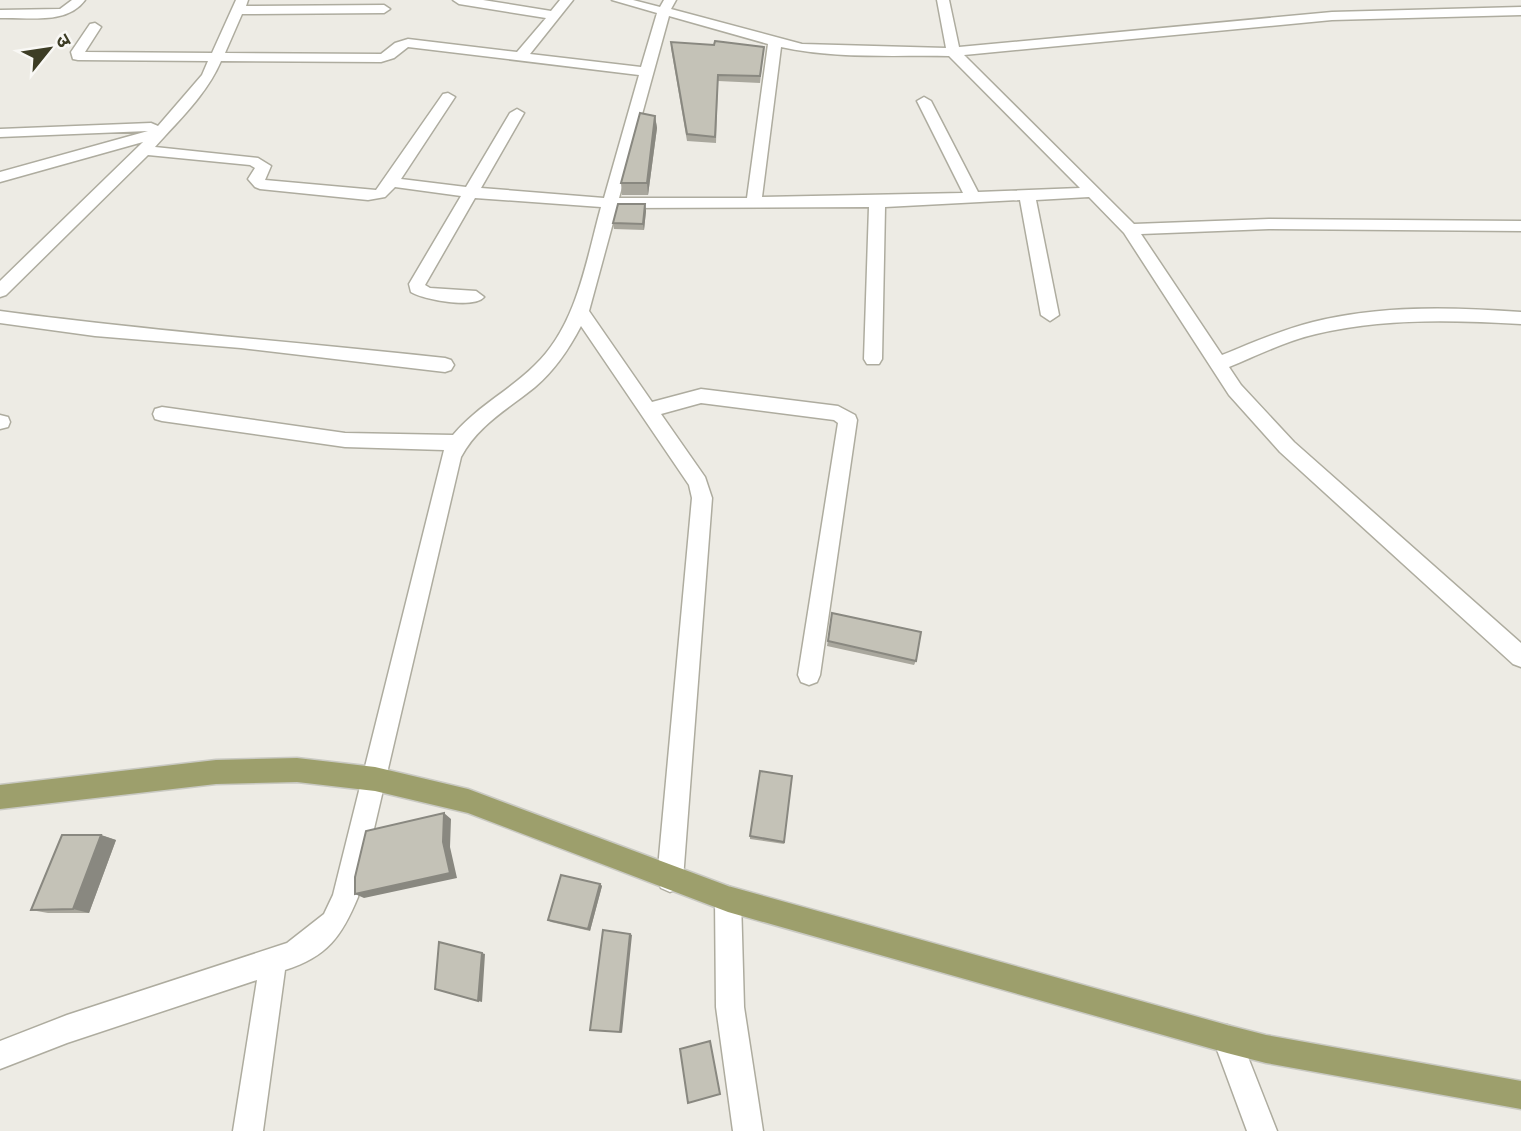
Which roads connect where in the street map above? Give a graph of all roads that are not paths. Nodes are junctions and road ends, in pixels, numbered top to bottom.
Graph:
1 (79, 0) edge
2 (459, 0) edge
3 (566, 0) edge
4 (618, 0) edge
5 (943, 0) edge
6 (240, 5) edge
7 (667, 6) edge
8 (384, 9) dead end
9 (1521, 11) edge
10 (0, 14) edge
11 (554, 15) junction
12 (95, 27) dead end
13 (775, 42) junction
14 (953, 52) junction
15 (218, 55) junction
16 (520, 57) junction
17 (647, 72) junction
18 (448, 97) dead end
19 (924, 101) dead end
20 (517, 113) dead end
21 (164, 129) junction
22 (0, 134) edge
23 (144, 150) junction
24 (0, 177) edge
25 (391, 182) junction
26 (469, 192) junction
27 (1093, 192) junction
28 (1027, 195) junction
29 (973, 197) junction
30 (877, 202) junction
31 (610, 203) junction
32 (754, 203) junction
33 (1521, 226) edge
34 (1130, 229) junction
35 (0, 291) edge
36 (476, 297) dead end
37 (580, 310) junction
38 (1049, 316) dead end
39 (0, 317) edge
40 (1521, 318) edge
41 (873, 359) dead end
42 (1218, 364) junction
43 (445, 365) dead end
44 (649, 411) junction
45 (162, 414) dead end
46 (457, 443) junction
47 (1521, 657) edge
48 (810, 675) dead end
49 (374, 779) junction
50 (0, 797) edge
51 (670, 878) junction
52 (728, 899) junction
53 (273, 963) junction
54 (1227, 1039) junction
55 (0, 1055) edge
56 (1521, 1095) edge
57 (248, 1131) edge
58 (748, 1131) edge
59 (1262, 1131) edge

1 - 10 street
2 - 11 street
3 - 11 street
4 - 7 street
5 - 14 street
6 - 8 street
6 - 15 street
7 - 13 street
7 - 17 street
9 - 14 street
11 - 16 street
12 - 15 street
13 - 14 street
13 - 32 street
14 - 27 street
15 - 16 street
15 - 21 street
16 - 17 street
17 - 31 street
18 - 25 street
19 - 29 street
20 - 26 street
21 - 22 street
21 - 23 street
21 - 24 street
23 - 25 street
23 - 35 street
25 - 26 street
26 - 31 street
26 - 36 street
27 - 28 street
27 - 34 street
28 - 29 street
28 - 38 street
29 - 30 street
30 - 32 street
30 - 41 street
31 - 32 street
31 - 37 street
33 - 34 street
34 - 42 street
37 - 44 street
37 - 46 street
39 - 43 street
40 - 42 street
42 - 47 street
44 - 48 street
44 - 51 street
45 - 46 street
46 - 49 street
49 - 50 main road
49 - 51 main road
49 - 53 street
51 - 52 main road
52 - 54 main road
52 - 58 street
53 - 55 street
53 - 57 street
54 - 56 main road
54 - 59 street

